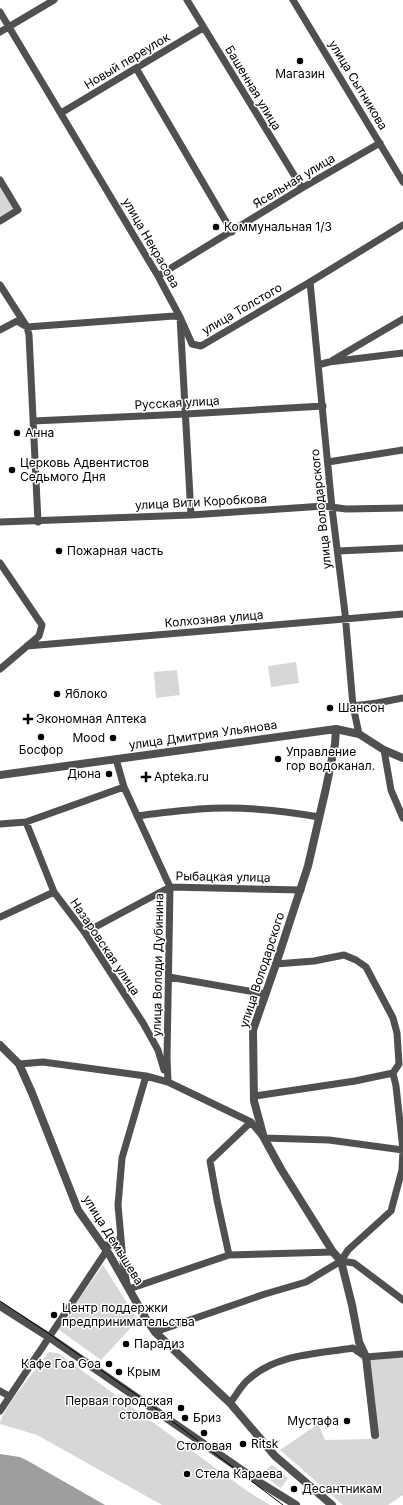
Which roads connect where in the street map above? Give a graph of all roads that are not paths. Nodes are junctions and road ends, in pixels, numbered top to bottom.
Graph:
1 (54, 0) edge
2 (187, 0) edge
3 (293, 0) edge
4 (0, 12) edge
5 (9, 27) junction
6 (203, 28) junction
7 (0, 32) edge
8 (136, 68) junction
9 (61, 113) junction
10 (380, 143) junction
11 (0, 180) edge
12 (403, 182) edge
13 (302, 188) junction
14 (0, 221) edge
15 (403, 225) edge
16 (232, 232) junction
17 (158, 276) junction
18 (310, 282) junction
19 (0, 285) edge
20 (180, 318) junction
21 (403, 319) edge
22 (27, 327) junction
23 (0, 330) edge
24 (403, 353) edge
25 (329, 362) junction
26 (318, 365) junction
27 (322, 406) junction
28 (186, 414) junction
29 (33, 421) junction
30 (403, 450) edge
31 (328, 462) junction
32 (332, 508) junction
33 (403, 508) edge
34 (191, 515) junction
35 (0, 522) edge
36 (38, 522) junction
37 (403, 548) edge
38 (338, 551) junction
39 (0, 563) edge
40 (403, 614) edge
41 (346, 618) junction
42 (27, 646) junction
43 (0, 669) edge
44 (403, 698) edge
45 (353, 706) junction
46 (336, 729) junction
47 (359, 734) junction
48 (384, 750) junction
49 (403, 758) edge
50 (116, 759) junction
51 (0, 774) edge
52 (124, 787) junction
53 (138, 816) junction
54 (319, 817) junction
55 (403, 818) edge
56 (26, 822) junction
57 (0, 824) edge
58 (170, 887) junction
59 (301, 890) junction
60 (54, 892) junction
61 (0, 917) edge
62 (85, 933) junction
63 (276, 964) junction
64 (169, 977) junction
65 (266, 994) junction
66 (0, 1045) edge
67 (401, 1062) edge
68 (19, 1064) junction
69 (393, 1073) junction
70 (146, 1076) junction
71 (168, 1082) junction
72 (255, 1096) junction
73 (251, 1122) junction
74 (264, 1138) junction
75 (403, 1150) edge
76 (403, 1170) edge
77 (120, 1238) junction
78 (105, 1248) junction
79 (333, 1252) junction
80 (229, 1255) junction
81 (341, 1261) junction
82 (128, 1287) junction
83 (403, 1300) edge
84 (0, 1306) edge
85 (155, 1332) junction
86 (49, 1337) junction
87 (403, 1354) edge
88 (366, 1357) junction
89 (0, 1391) edge
90 (10, 1396) junction
91 (230, 1403) junction
92 (0, 1411) edge
93 (375, 1435) dead end
94 (296, 1505) edge
95 (332, 1505) edge

1 - 5 street
2 - 6 street, Башенная улица
3 - 10 street, улица Сытникова
4 - 5 street, улица Некрасова
5 - 7 street
5 - 9 street, улица Некрасова
6 - 8 street, Новый переулок
6 - 13 street, Башенная улица
8 - 9 street, Новый переулок
8 - 16 street
9 - 17 street, улица Некрасова
10 - 12 street, улица Сытникова
10 - 13 street, Ясельная улица
11 - 14 street
13 - 16 street, Ясельная улица
15 - 18 street, улица Толстого
16 - 17 street, Ясельная улица
17 - 20 street, улица Некрасова
18 - 20 street, улица Толстого
18 - 26 street, улица Володарского
19 - 22 street
20 - 22 street
20 - 28 street, улица Некрасова
21 - 25 street
22 - 23 street
22 - 29 street
24 - 25 street
25 - 26 street
26 - 27 street, улица Володарского
27 - 28 street, Русская улица
27 - 31 street, улица Володарского
28 - 29 street, Русская улица
28 - 34 street, улица Некрасова
29 - 36 street
30 - 31 street
31 - 32 street, улица Володарского
32 - 33 street, улица Вити Коробкова
32 - 34 street, улица Вити Коробкова
32 - 38 street, улица Володарского
34 - 36 street, улица Вити Коробкова
35 - 36 street, улица Вити Коробкова
37 - 38 street
38 - 41 street, улица Володарского
39 - 42 street
40 - 41 street, Колхозная улица
41 - 42 street, Колхозная улица
41 - 45 street, улица Володарского
42 - 43 street
44 - 45 street
45 - 47 street, улица Володарского
46 - 47 street, улица Дмитрия Ульянова
46 - 50 street, улица Дмитрия Ульянова
46 - 54 street, улица Володарского
47 - 48 street, улица Дмитрия Ульянова
48 - 49 street, улица Дмитрия Ульянова
48 - 55 street
50 - 51 street, улица Дмитрия Ульянова
50 - 52 street, улица Володи Дубинина
52 - 53 street, улица Володи Дубинина
52 - 56 street
53 - 54 street
53 - 58 street, улица Володи Дубинина
54 - 59 street, улица Володарского
56 - 57 street
56 - 60 street, Назаровская улица
58 - 59 street, Рыбацкая улица
58 - 62 street, Рыбацкая улица
58 - 64 street, улица Володи Дубинина
59 - 63 street, улица Володарского
60 - 61 street
60 - 62 street, Назаровская улица
62 - 71 street, Назаровская улица
63 - 65 street, улица Володарского
63 - 67 street
64 - 65 street
64 - 71 street, улица Володи Дубинина
65 - 72 street, улица Володарского
66 - 68 street, улица Демышева
67 - 69 street
68 - 70 street
68 - 78 street, улица Демышева
69 - 72 street
69 - 75 street
70 - 71 street
70 - 77 street
71 - 73 street
72 - 74 street, улица Володарского
73 - 74 street
73 - 80 street
74 - 75 street
74 - 79 street, улица Володарского
75 - 76 street
76 - 81 street
77 - 78 street
77 - 82 street
78 - 82 street, улица Демышева
78 - 86 street
79 - 80 street
79 - 81 street, улица Володарского
80 - 82 street
81 - 83 street
81 - 85 street
81 - 88 street, улица Володарского
82 - 85 street, улица Демышева
84 - 86 street
85 - 91 street, улица Демышева
86 - 90 street
86 - 94 street
87 - 88 street
88 - 91 street
88 - 93 street, улица Володарского
89 - 90 street
90 - 92 street
91 - 95 street, улица Демышева

